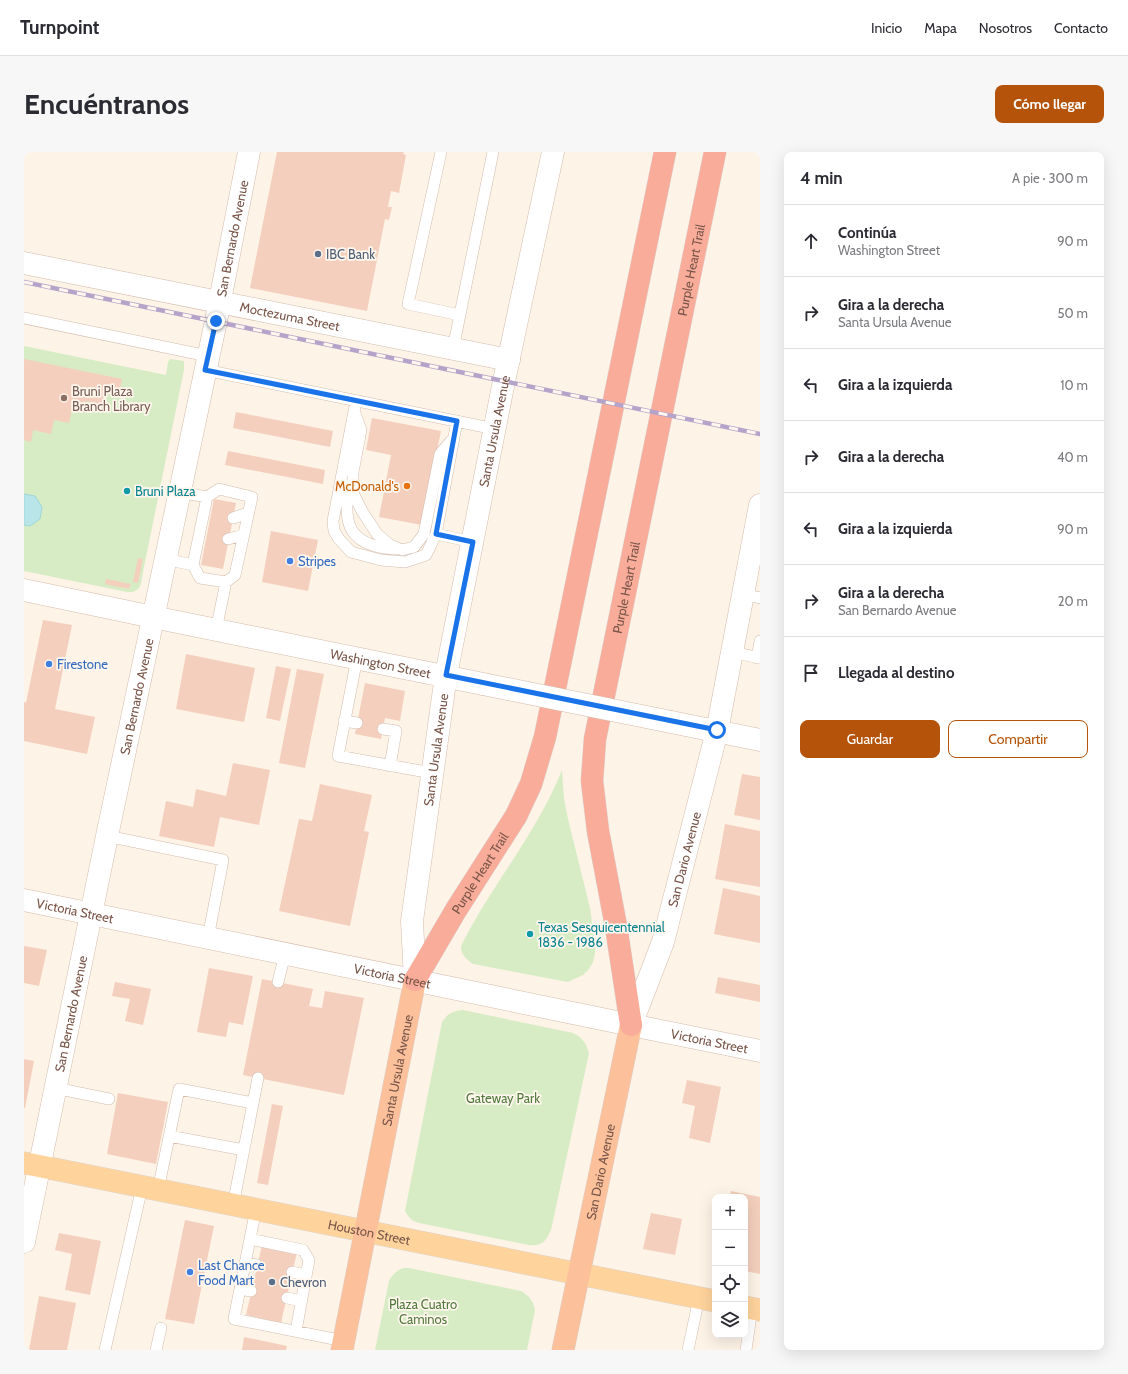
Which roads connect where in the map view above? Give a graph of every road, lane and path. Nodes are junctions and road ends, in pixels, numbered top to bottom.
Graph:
1 (249, 152) edge
2 (441, 152) edge
3 (493, 152) edge
4 (553, 152) edge
5 (665, 152) edge
6 (715, 152) edge
7 (24, 263) edge
8 (219, 302) junction
9 (460, 315) junction
10 (24, 318) edge
11 (453, 349) junction
12 (509, 360) junction
13 (207, 363) junction
14 (355, 406) junction
15 (457, 421) junction
16 (495, 429) junction
17 (453, 439) junction
18 (353, 472) junction
19 (179, 492) junction
20 (207, 497) junction
21 (760, 505) edge
22 (248, 513) junction
23 (233, 518) dead end
24 (436, 534) junction
25 (244, 535) junction
26 (228, 539) dead end
27 (473, 542) junction
28 (402, 550) junction
29 (165, 559) junction
30 (193, 565) junction
31 (226, 582) junction
32 (24, 590) edge
33 (752, 596) edge
34 (153, 617) junction
35 (216, 630) junction
36 (760, 641) edge
37 (732, 652) junction
38 (357, 658) junction
39 (758, 658) edge
40 (446, 675) junction
41 (344, 721) junction
42 (357, 723) dead end
43 (383, 729) dead end
44 (717, 730) junction
45 (760, 740) edge
46 (390, 766) junction
47 (432, 773) junction
48 (107, 836) junction
49 (24, 900) edge
50 (91, 914) junction
51 (208, 938) junction
52 (285, 954) junction
53 (415, 980) junction
54 (278, 982) dead end
55 (631, 1025) junction
56 (760, 1051) edge
57 (258, 1078) dead end
58 (55, 1088) junction
59 (109, 1100) dead end
60 (253, 1104) junction
61 (169, 1136) junction
62 (244, 1150) junction
63 (32, 1165) edge
64 (150, 1188) junction
65 (233, 1204) junction
66 (256, 1209) junction
67 (365, 1231) junction
68 (250, 1239) junction
69 (24, 1242) edge
70 (245, 1263) junction
71 (257, 1265) dead end
72 (292, 1272) dead end
73 (579, 1274) junction
74 (306, 1275) junction
75 (240, 1289) junction
76 (251, 1291) dead end
77 (287, 1298) dead end
78 (707, 1299) edge
79 (301, 1301) junction
80 (752, 1308) edge
81 (161, 1328) dead end
82 (296, 1332) junction
83 (343, 1346) edge
84 (105, 1350) edge
85 (156, 1350) edge
86 (563, 1350) edge
87 (688, 1350) edge
88 (746, 1350) edge

1 - 8 main road, San Bernardo Avenue
2 - 9 lane
3 - 9 lane
4 - 12 main road, Santa Ursula Avenue
5 - 53 highway, Purple Heart Trail
6 - 55 highway, Purple Heart Trail
7 - 8 main road, Moctezuma Street
8 - 11 main road, Moctezuma Street
8 - 13 main road, San Bernardo Avenue
9 - 11 lane
10 - 13 lane
11 - 12 main road, Moctezuma Street
12 - 16 main road, Santa Ursula Avenue
13 - 14 lane
13 - 19 main road, San Bernardo Avenue
14 - 15 lane
14 - 18 lane
14 - 24 lane
15 - 16 lane
15 - 17 lane
16 - 27 main road, Santa Ursula Avenue
17 - 24 lane
17 - 28 lane
18 - 28 lane
18 - 28 lane
19 - 20 lane
19 - 29 main road, San Bernardo Avenue
20 - 22 lane
20 - 30 lane
21 - 33 main road, San Dario Avenue
22 - 23 lane
22 - 25 lane
24 - 27 lane
25 - 26 lane
25 - 31 lane
27 - 40 main road, Santa Ursula Avenue
29 - 30 lane
29 - 34 main road, San Bernardo Avenue
30 - 31 lane
31 - 35 lane
32 - 34 main road, Washington Street
33 - 37 main road, San Dario Avenue
34 - 35 main road, Washington Street
34 - 48 main road, San Bernardo Avenue
35 - 38 main road, Washington Street
36 - 39 lane
37 - 39 lane
37 - 44 main road, San Dario Avenue
38 - 40 main road, Washington Street
38 - 41 lane
40 - 44 main road, Washington Street, bridge
40 - 47 main road, Santa Ursula Avenue
41 - 42 lane
41 - 46 lane
43 - 46 lane
44 - 45 main road, Washington Street
44 - 55 main road, San Dario Avenue
46 - 47 lane
47 - 53 main road, Santa Ursula Avenue
48 - 50 main road, San Bernardo Avenue
48 - 51 lane
49 - 50 main road, Victoria Street
50 - 51 main road, Victoria Street
50 - 58 main road, San Bernardo Avenue
51 - 52 main road, Victoria Street
52 - 53 main road, Victoria Street
52 - 54 lane
53 - 55 main road, Victoria Street
53 - 67 highway, Santa Ursula Avenue
55 - 56 main road, Victoria Street
55 - 73 highway, San Dario Avenue
57 - 60 lane
58 - 59 lane
58 - 63 main road, San Bernardo Avenue
60 - 61 lane
60 - 62 lane
61 - 62 lane
61 - 64 lane
62 - 65 lane
63 - 64 main road, Houston Street
63 - 69 main road, San Bernardo Avenue
64 - 65 main road, Houston Street
64 - 84 lane
65 - 66 main road, Houston Street
66 - 67 main road, Houston Street
66 - 68 lane
67 - 73 main road, Houston Street
67 - 83 highway, Santa Ursula Avenue
68 - 70 lane
68 - 74 lane
70 - 71 lane
70 - 75 lane
72 - 74 lane
73 - 78 main road, Houston Street
73 - 86 highway, San Dario Avenue
74 - 79 lane
75 - 76 lane
75 - 82 lane
77 - 79 lane
78 - 87 lane
79 - 82 lane
80 - 88 lane
81 - 85 lane
82 - 83 lane

